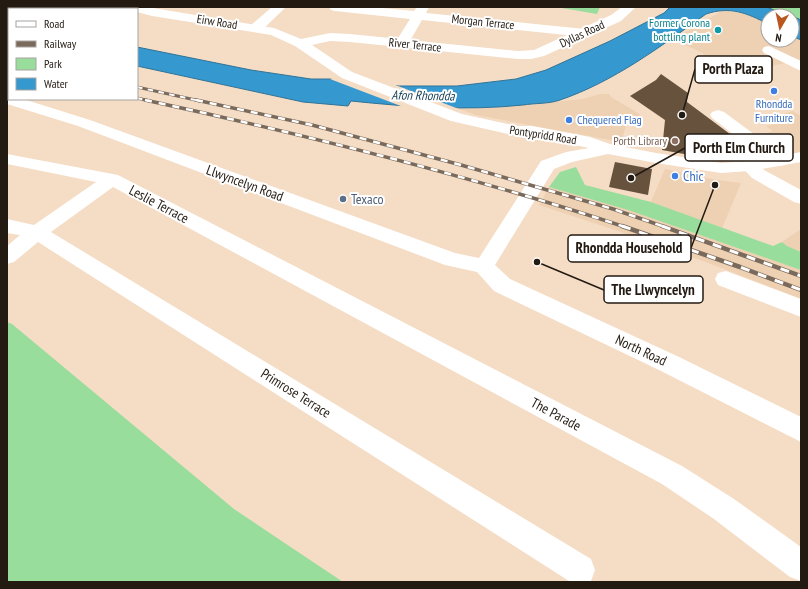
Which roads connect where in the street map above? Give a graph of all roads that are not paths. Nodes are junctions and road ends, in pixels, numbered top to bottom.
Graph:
1 (280, 7) edge
2 (334, 7) edge
3 (630, 7) edge
4 (138, 8) edge
5 (421, 11) edge
6 (256, 28) junction
7 (585, 33) junction
8 (300, 43) junction
9 (402, 43) junction
10 (769, 50) dead end
11 (531, 55) joint
12 (801, 67) edge
13 (10, 100) edge
14 (718, 115) dead end
15 (517, 132) junction
16 (606, 148) junction
17 (801, 157) edge
18 (7, 159) edge
19 (541, 160) junction
20 (779, 161) junction
21 (750, 166) junction
22 (112, 179) junction
23 (801, 198) edge
24 (7, 226) edge
25 (38, 232) junction
26 (7, 257) edge
27 (484, 266) junction
28 (301, 279) joint
29 (726, 279) dead end
30 (801, 308) edge
31 (801, 430) edge
32 (801, 566) edge
33 (580, 570) dead end

1 - 6 street
2 - 5 street, Morgan Terrace
3 - 7 street, Dyllas Road
4 - 6 street, Eirw Road
5 - 7 street, Morgan Terrace
5 - 9 street
6 - 8 street, Eirw Road
7 - 11 street, Dyllas Road
8 - 9 street, River Terrace
8 - 15 street, Pontypridd Road
9 - 11 street, River Terrace
10 - 12 street
13 - 27 street, Llwyncelyn Road
14 - 20 street
15 - 16 street, Pontypridd Road
15 - 19 street
16 - 19 street
16 - 21 street, Pontypridd Road
17 - 20 street, Pontypridd Road
18 - 22 street, Leslie Terrace
19 - 27 street
20 - 21 street, Pontypridd Road
21 - 23 street
22 - 25 street
22 - 28 street, Leslie Terrace
24 - 25 street, Primrose Terrace
25 - 26 street
25 - 33 street, Primrose Terrace
27 - 31 street, North Road
28 - 32 street, The Parade
29 - 30 street

